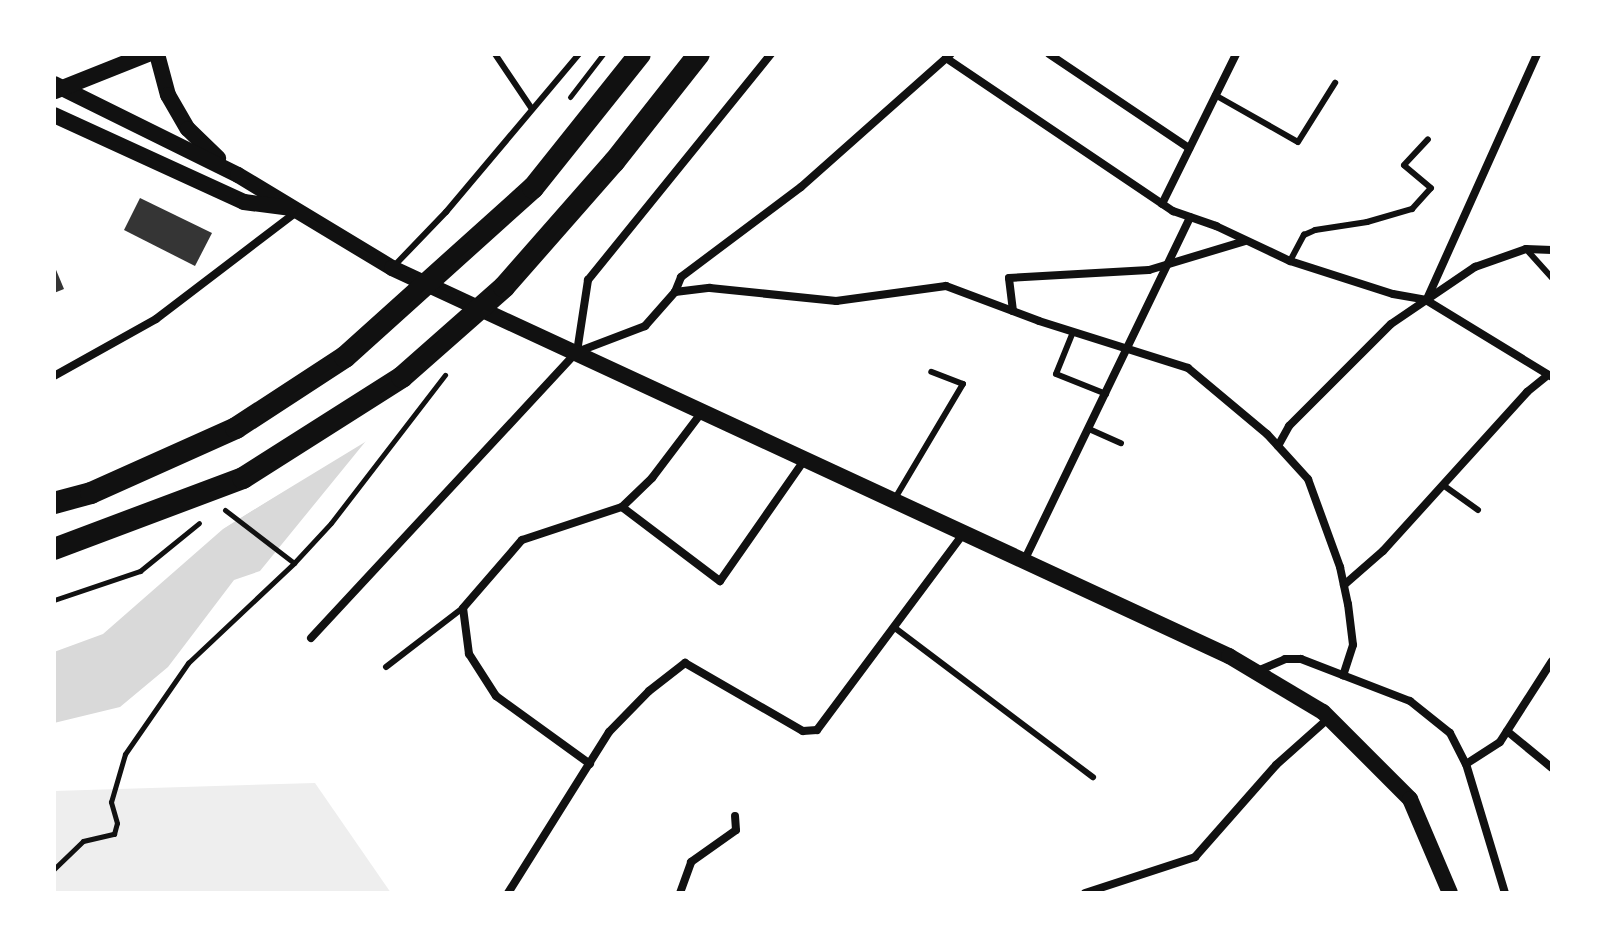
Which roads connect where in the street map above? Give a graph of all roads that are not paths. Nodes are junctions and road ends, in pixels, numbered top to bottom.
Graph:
1 (148, 54) edge
2 (157, 54) edge
3 (495, 54) edge
4 (579, 54) edge
5 (640, 54) edge
6 (699, 54) edge
7 (771, 54) edge
8 (1049, 54) edge
9 (1236, 54) edge
10 (1537, 54) edge
11 (948, 56) edge
12 (1335, 83) dead end
13 (57, 88) edge
14 (1215, 95) junction
15 (532, 109) junction
16 (54, 115) edge
17 (1428, 139) dead end
18 (1189, 148) junction
19 (238, 175) junction
20 (1162, 204) junction
21 (300, 209) junction
22 (1190, 217) junction
23 (1245, 241) junction
24 (1526, 249) junction
25 (1552, 250) edge
26 (1290, 261) junction
27 (1167, 265) junction
28 (397, 271) junction
29 (1552, 278) edge
30 (675, 292) junction
31 (1426, 300) junction
32 (1013, 311) junction
33 (1073, 332) junction
34 (1127, 351) junction
35 (577, 352) junction
36 (931, 372) dead end
37 (1551, 375) edge
38 (54, 376) edge
39 (1106, 394) junction
40 (703, 411) junction
41 (1089, 429) junction
42 (1121, 443) dead end
43 (1278, 446) junction
44 (805, 459) junction
45 (1443, 485) junction
46 (894, 500) junction
47 (54, 503) edge
48 (622, 507) junction
49 (1478, 510) dead end
50 (964, 533) junction
51 (54, 549) edge
52 (1024, 561) junction
53 (1344, 585) junction
54 (463, 608) junction
55 (895, 628) junction
56 (311, 638) dead end
57 (1552, 661) edge
58 (386, 667) dead end
59 (1254, 672) junction
60 (1343, 675) junction
61 (1329, 718) junction
62 (1507, 731) junction
63 (590, 764) junction
64 (1466, 764) junction
65 (1552, 768) edge
66 (1093, 777) dead end
67 (735, 816) dead end
68 (508, 893) edge
69 (680, 893) edge
70 (1085, 893) edge
71 (1450, 893) edge
72 (1505, 893) edge

1 - 13 main road
2 - 19 main road
3 - 15 lane
4 - 15 lane
5 - 47 highway
6 - 51 highway
7 - 35 street
8 - 18 street
9 - 14 street
10 - 31 street
11 - 20 street
11 - 30 street
12 - 14 lane
13 - 19 main road
14 - 18 street
15 - 28 lane
16 - 21 main road
17 - 26 lane
18 - 20 street
19 - 21 main road
20 - 22 street
21 - 28 main road
21 - 38 street
22 - 23 street
22 - 27 street
23 - 26 street
23 - 27 street
24 - 25 street
24 - 29 lane
24 - 31 street
26 - 31 street
27 - 32 street
27 - 34 street
28 - 35 main road
30 - 32 street
30 - 35 street
31 - 37 street
31 - 43 street
32 - 33 street
33 - 34 street
33 - 39 lane
34 - 39 street
34 - 43 street
35 - 40 main road
35 - 56 street
36 - 46 lane
37 - 45 street
39 - 41 street
40 - 44 main road
40 - 48 street
41 - 42 lane
41 - 52 street
43 - 53 street
44 - 46 main road
44 - 48 street
45 - 49 lane
45 - 53 street
46 - 50 main road
48 - 54 street
50 - 52 main road
50 - 55 street
52 - 59 main road
53 - 60 street
54 - 58 lane
54 - 63 street
55 - 63 street
55 - 66 lane
57 - 62 street
59 - 60 street
59 - 61 main road
60 - 64 street
61 - 70 street
61 - 71 main road
62 - 64 street
62 - 65 street
63 - 68 street
64 - 72 street
67 - 69 street

